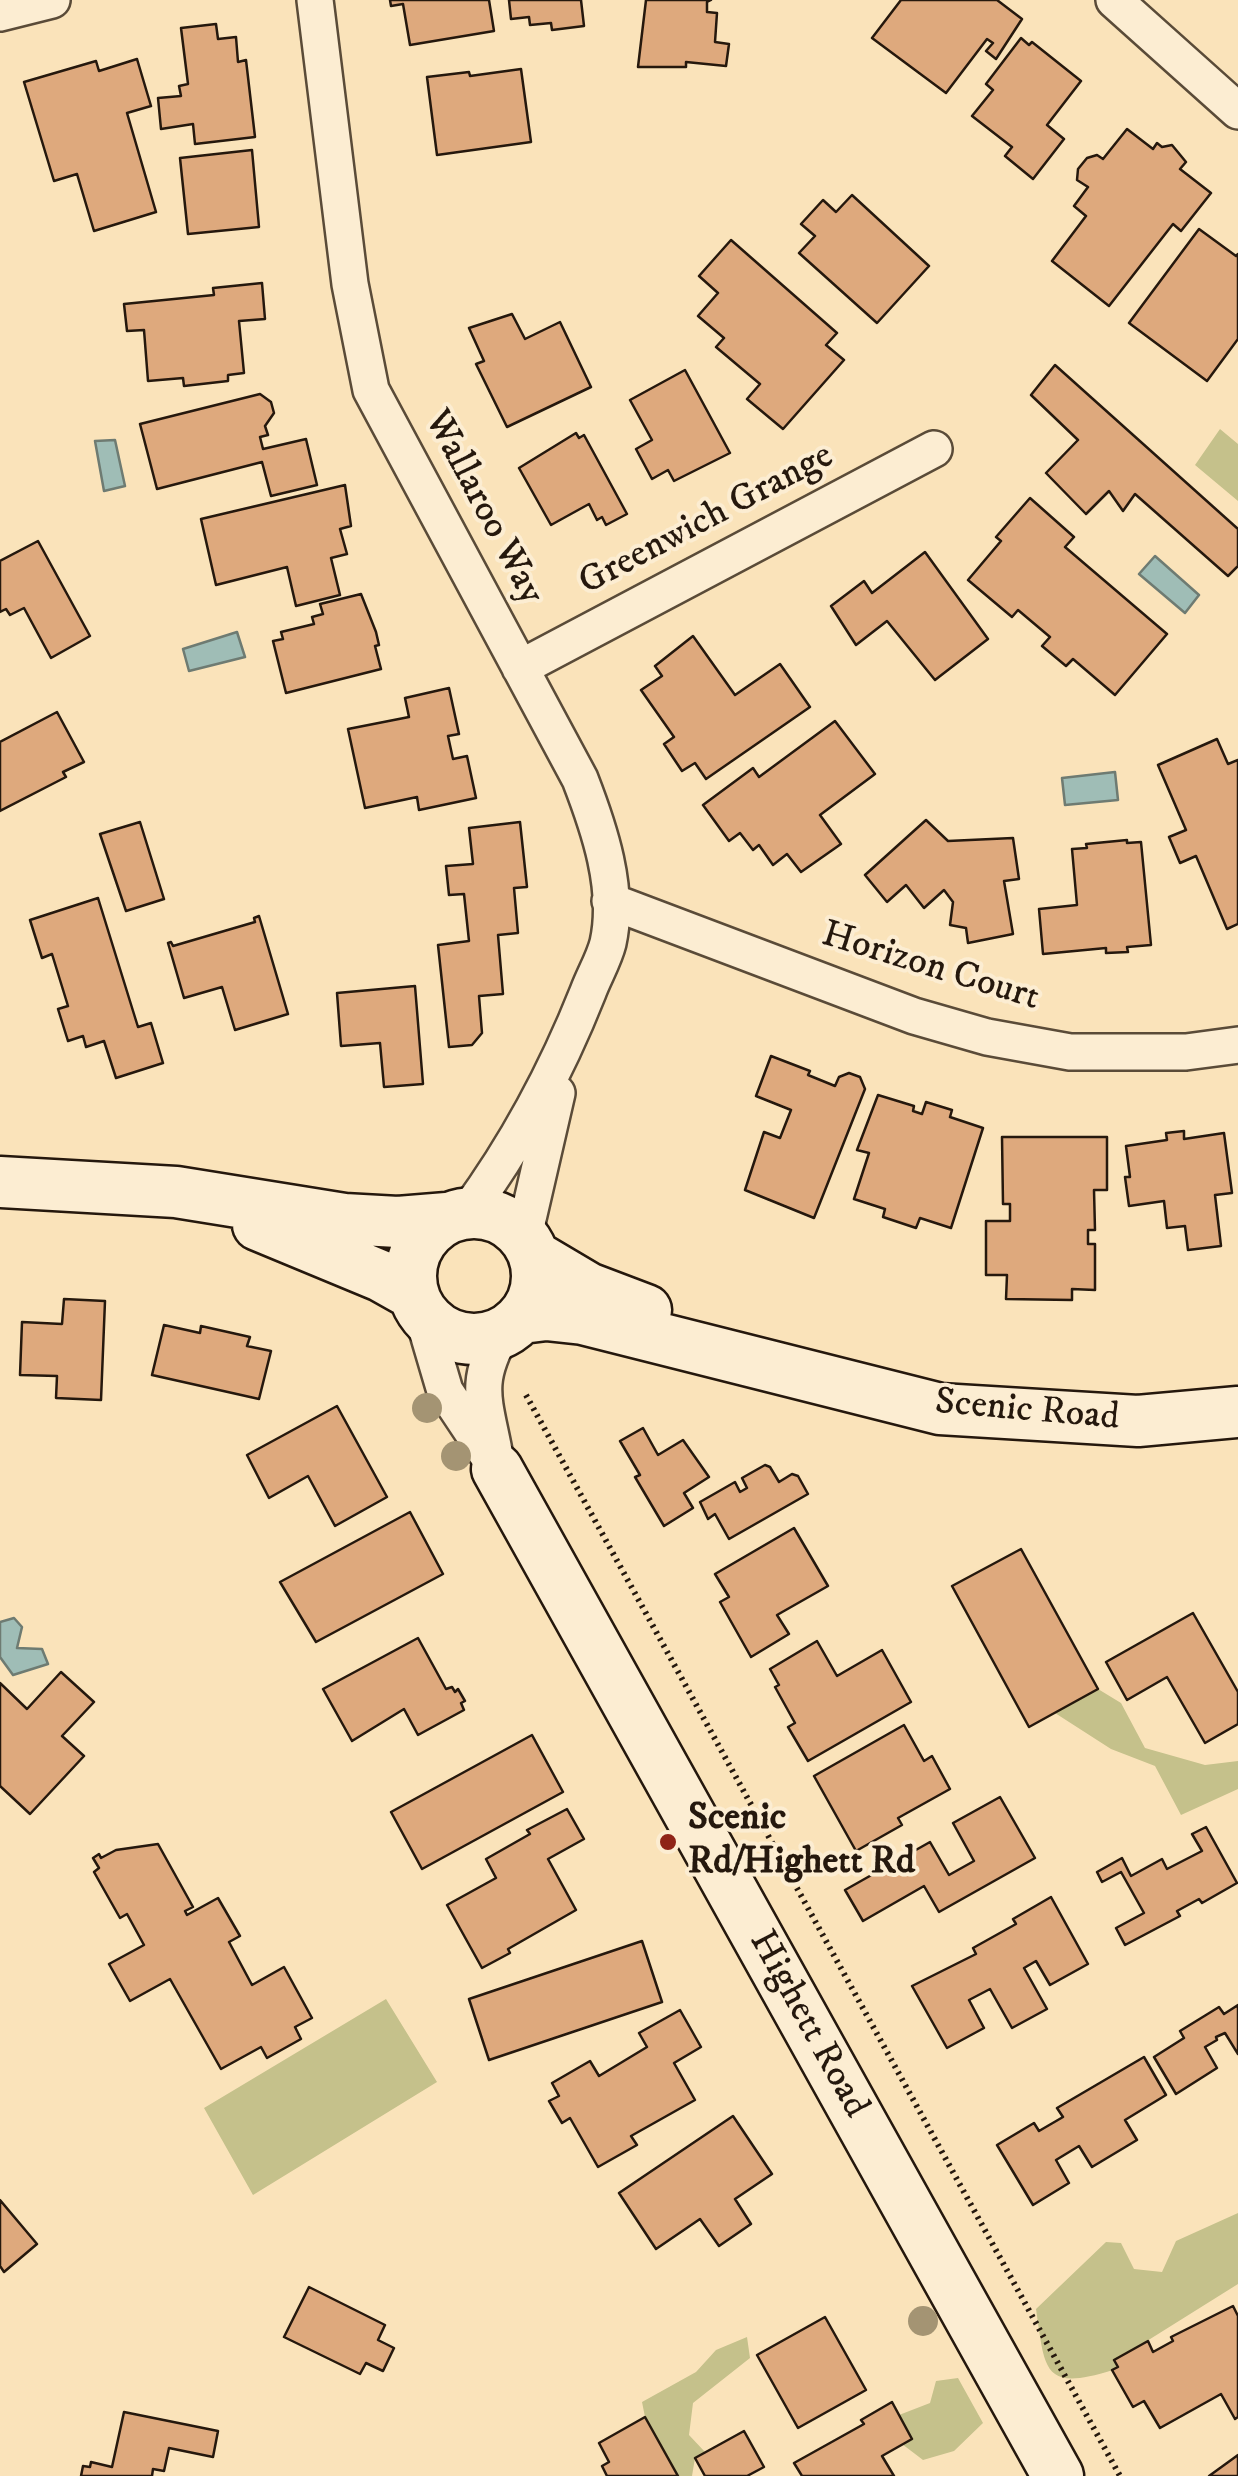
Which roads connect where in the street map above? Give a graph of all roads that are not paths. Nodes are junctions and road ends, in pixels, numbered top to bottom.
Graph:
1 (52, 0) edge
2 (315, 0) edge
3 (1114, 0) edge
4 (0, 13) edge
5 (1238, 111) edge
6 (934, 449) dead end
7 (520, 668) junction
8 (610, 901) junction
9 (572, 1034) junction
10 (1238, 1044) edge
11 (3, 1173) edge
12 (176, 1192) junction
13 (457, 1215) junction
14 (529, 1246) junction
15 (418, 1303) junction
16 (512, 1325) junction
17 (819, 1377) junction
18 (1238, 1412) edge
19 (497, 1469) junction
20 (1058, 2476) edge

1 - 4 street
2 - 7 street, Wallaroo Way
3 - 5 street
6 - 7 street, Greenwich Grange
7 - 8 street, Wallaroo Way
8 - 9 street, Wallaroo Way
8 - 10 street, Horizon Court
9 - 13 street, Wallaroo Way
9 - 14 street, Wallaroo Way
11 - 12 main road
12 - 13 main road
12 - 15 main road
13 - 14 main road
13 - 15 main road
14 - 16 main road
14 - 17 main road, Scenic Road
15 - 16 main road
15 - 19 street, Highett Road
16 - 17 main road, Scenic Road
16 - 19 street, Highett Road
17 - 18 main road, Scenic Road
19 - 20 main road, Highett Road

